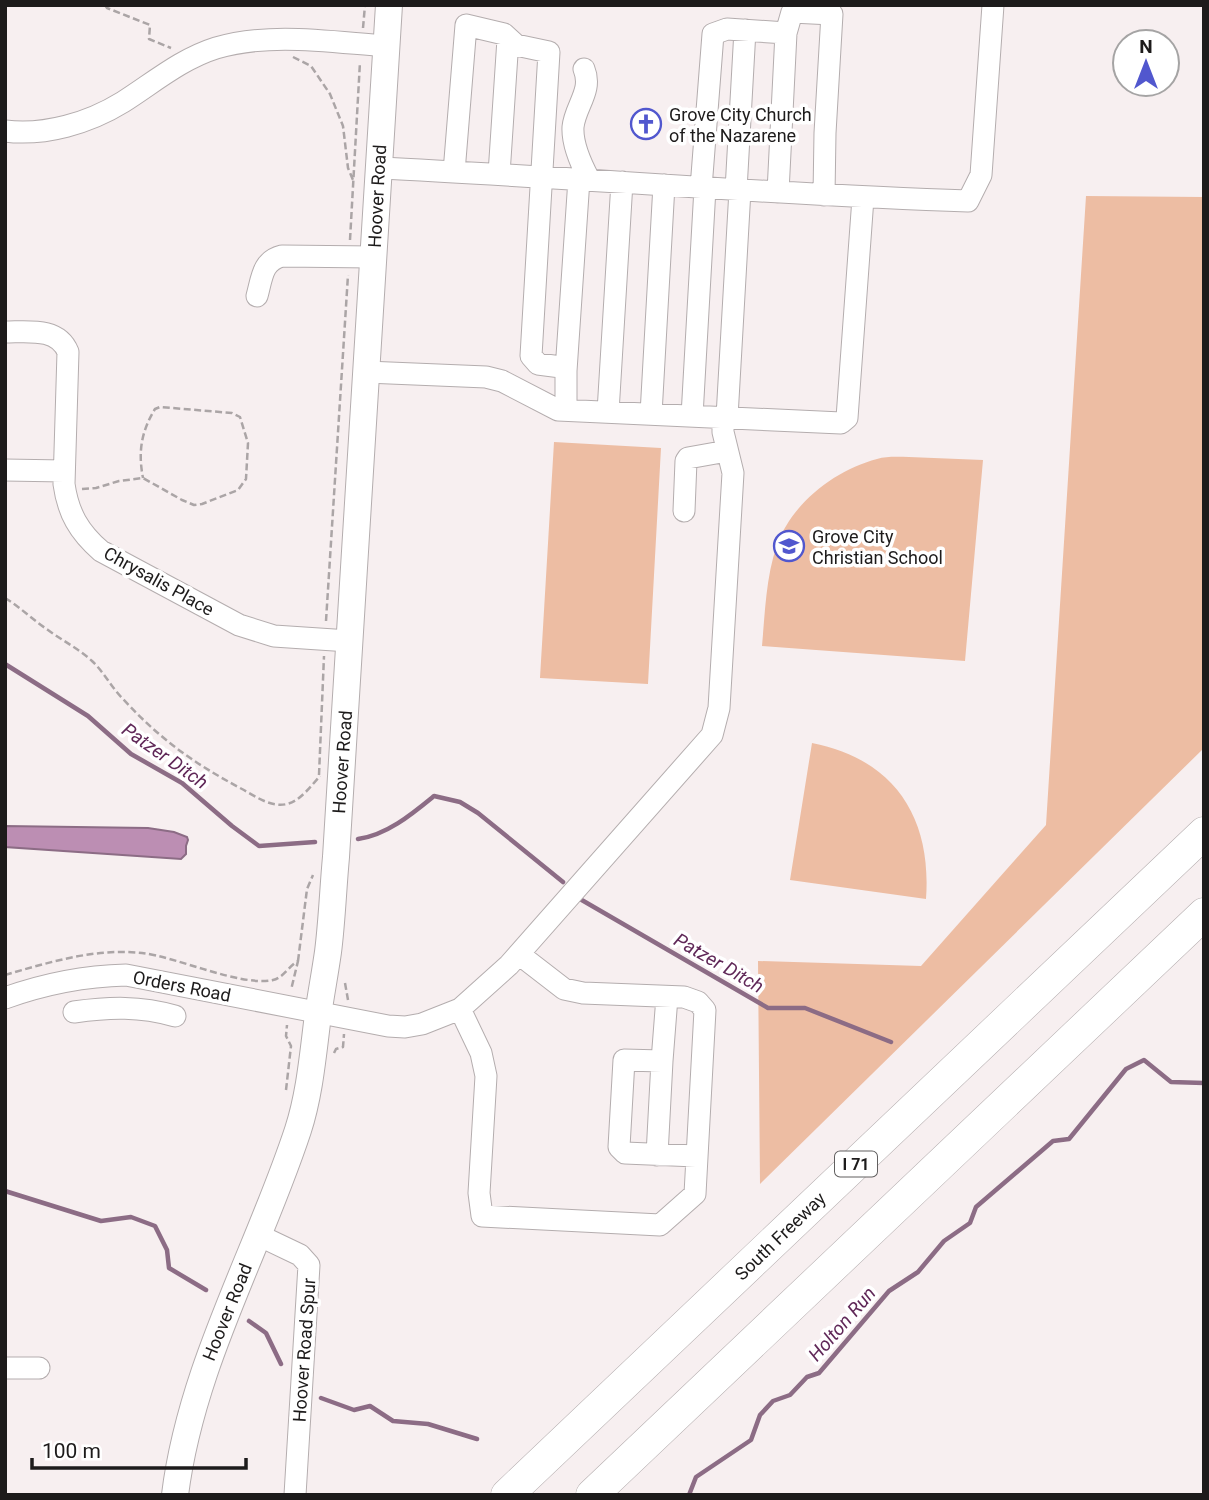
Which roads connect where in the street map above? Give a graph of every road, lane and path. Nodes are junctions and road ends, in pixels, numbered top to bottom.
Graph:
1 (105, 5) edge
2 (365, 5) edge
3 (389, 5) edge
4 (993, 5) edge
5 (745, 30) junction
6 (786, 33) junction
7 (508, 38) junction
8 (374, 45) junction
9 (289, 56) dead end
10 (182, 64) junction
11 (584, 69) dead end
12 (5, 131) edge
13 (378, 168) junction
14 (454, 172) junction
15 (499, 174) junction
16 (541, 176) junction
17 (584, 179) junction
18 (622, 182) junction
19 (354, 183) junction
20 (664, 185) junction
21 (703, 188) junction
22 (738, 190) junction
23 (778, 192) junction
24 (824, 195) junction
25 (863, 198) junction
26 (361, 257) junction
27 (257, 296) dead end
28 (5, 332) edge
29 (566, 371) junction
30 (366, 373) junction
31 (566, 410) junction
32 (608, 412) junction
33 (651, 414) junction
34 (692, 416) junction
35 (725, 417) junction
36 (727, 451) junction
37 (5, 470) edge
38 (143, 478) junction
39 (64, 480) junction
40 (684, 511) dead end
41 (5, 598) edge
42 (337, 641) junction
43 (320, 776) junction
44 (320, 786) dead end
45 (1204, 833) edge
46 (317, 865) dead end
47 (1204, 914) edge
48 (520, 955) junction
49 (298, 961) junction
50 (5, 975) edge
51 (110, 976) junction
52 (667, 997) junction
53 (5, 998) edge
54 (112, 1007) junction
55 (289, 1007) junction
56 (460, 1009) junction
57 (74, 1012) dead end
58 (318, 1013) junction
59 (175, 1016) dead end
60 (662, 1061) junction
61 (285, 1094) dead end
62 (657, 1154) junction
63 (696, 1156) junction
64 (258, 1235) junction
65 (5, 1368) edge
66 (39, 1368) dead end
67 (175, 1495) edge
68 (295, 1495) edge
69 (507, 1495) edge
70 (592, 1495) edge

1 - 10 path
2 - 8 path
3 - 8 main road, Hoover Road
4 - 25 street
5 - 6 street
5 - 21 street
5 - 22 street
6 - 23 street
6 - 24 street
7 - 14 street
7 - 15 street
7 - 16 street
8 - 10 street
8 - 13 main road, Hoover Road
8 - 19 path
9 - 19 path
10 - 12 street
11 - 17 street
13 - 14 street
13 - 26 main road, Hoover Road
14 - 15 street
15 - 16 street
16 - 17 street
16 - 29 street
17 - 18 street
17 - 29 street
18 - 20 street
18 - 32 street
19 - 26 path
20 - 21 street
20 - 33 street
21 - 22 street
21 - 34 street
22 - 23 street
22 - 35 street
23 - 24 street
24 - 25 street
25 - 35 street
26 - 27 street
26 - 30 main road, Hoover Road
26 - 42 path
28 - 39 street, Chrysalis Place
29 - 31 street
30 - 31 street
30 - 42 main road, Hoover Road
31 - 32 street
32 - 33 street
33 - 34 street
34 - 35 street
35 - 36 street
36 - 40 street
36 - 48 street
37 - 39 street
38 - 38 path
38 - 39 path
39 - 42 street, Chrysalis Place
41 - 43 path
42 - 43 path
42 - 58 main road, Hoover Road
43 - 44 path
45 - 69 highway, South Freeway / I 71
46 - 49 path
47 - 70 highway
48 - 52 street
48 - 56 street
49 - 50 path
49 - 55 path
51 - 53 street, Orders Road
51 - 54 street
51 - 55 street, Orders Road
52 - 60 street
52 - 63 street
54 - 57 street
54 - 59 street
55 - 58 street, Orders Road
55 - 61 path
56 - 58 street, Orders Road
56 - 63 street
58 - 64 main road, Hoover Road
60 - 62 street
60 - 62 street
62 - 63 street
64 - 67 main road, Hoover Road
64 - 68 street, Hoover Road Spur
65 - 66 street

